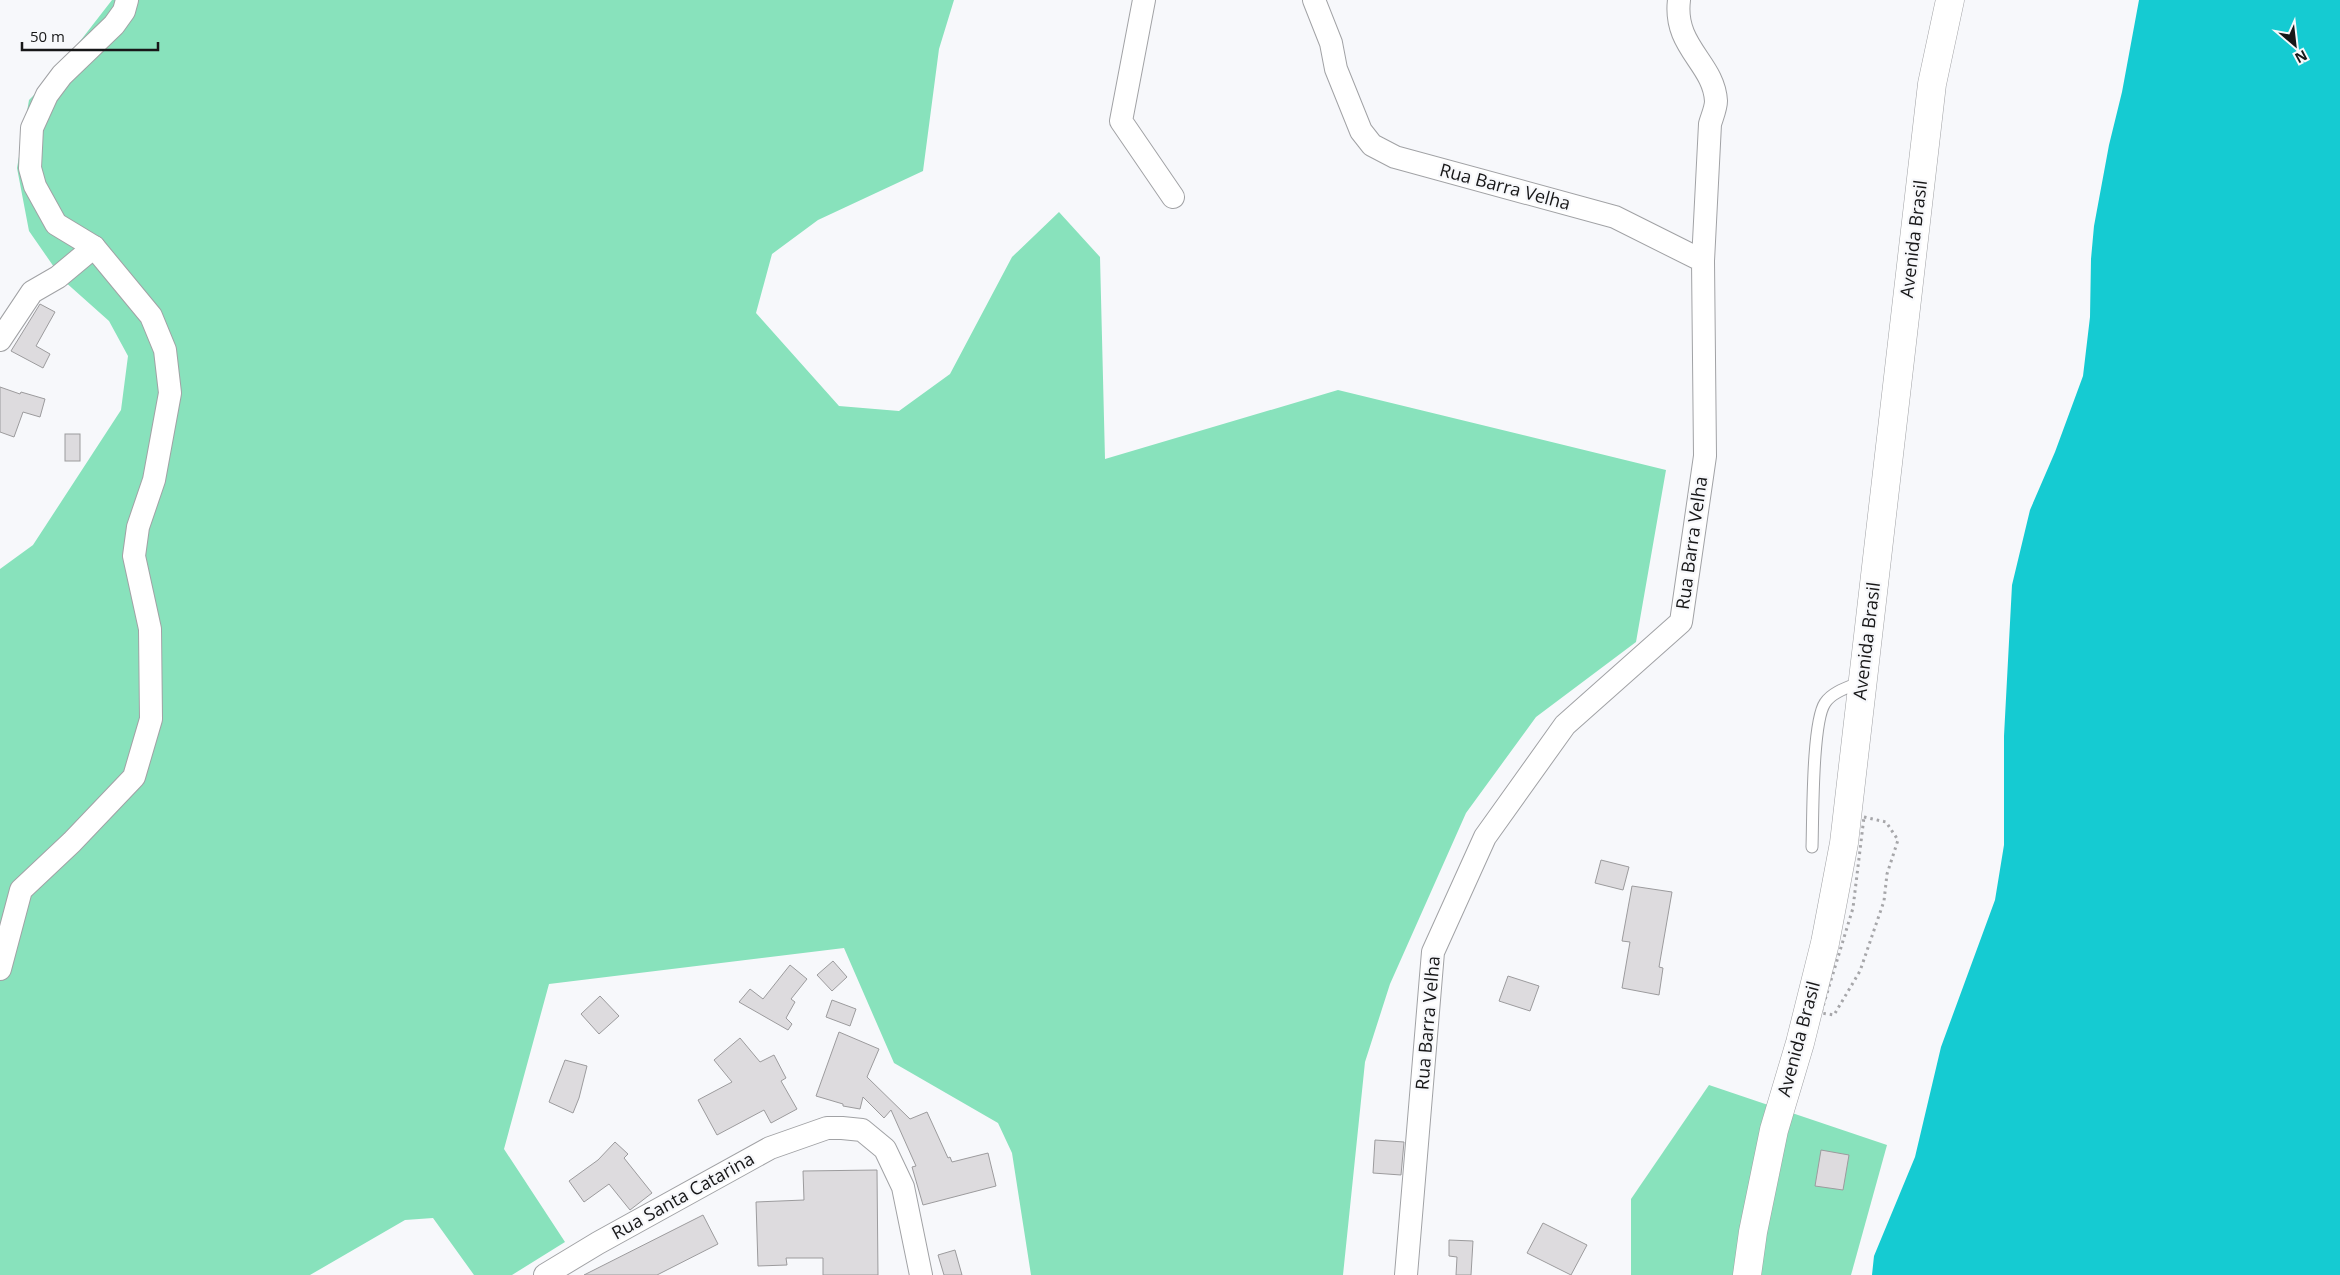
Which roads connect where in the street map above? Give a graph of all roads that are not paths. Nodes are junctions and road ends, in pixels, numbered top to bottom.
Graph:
1 (127, 0) edge
2 (1143, 0) edge
3 (1314, 0) edge
4 (1679, 0) edge
5 (1950, 0) edge
6 (1173, 197) dead end
7 (94, 247) junction
8 (1704, 261) junction
9 (0, 340) edge
10 (1862, 681) junction
11 (1812, 847) dead end
12 (0, 969) edge
13 (545, 1275) edge
14 (921, 1275) edge
15 (1406, 1275) edge
16 (1748, 1275) edge

1 - 7 street
2 - 6 street
3 - 8 street, Rua Barra Velha
4 - 8 street
5 - 10 main road, Avenida Brasil
7 - 9 street
7 - 12 street
8 - 15 street, Rua Barra Velha
10 - 11 lane
10 - 16 main road, Avenida Brasil
13 - 14 street, Rua Santa Catarina

